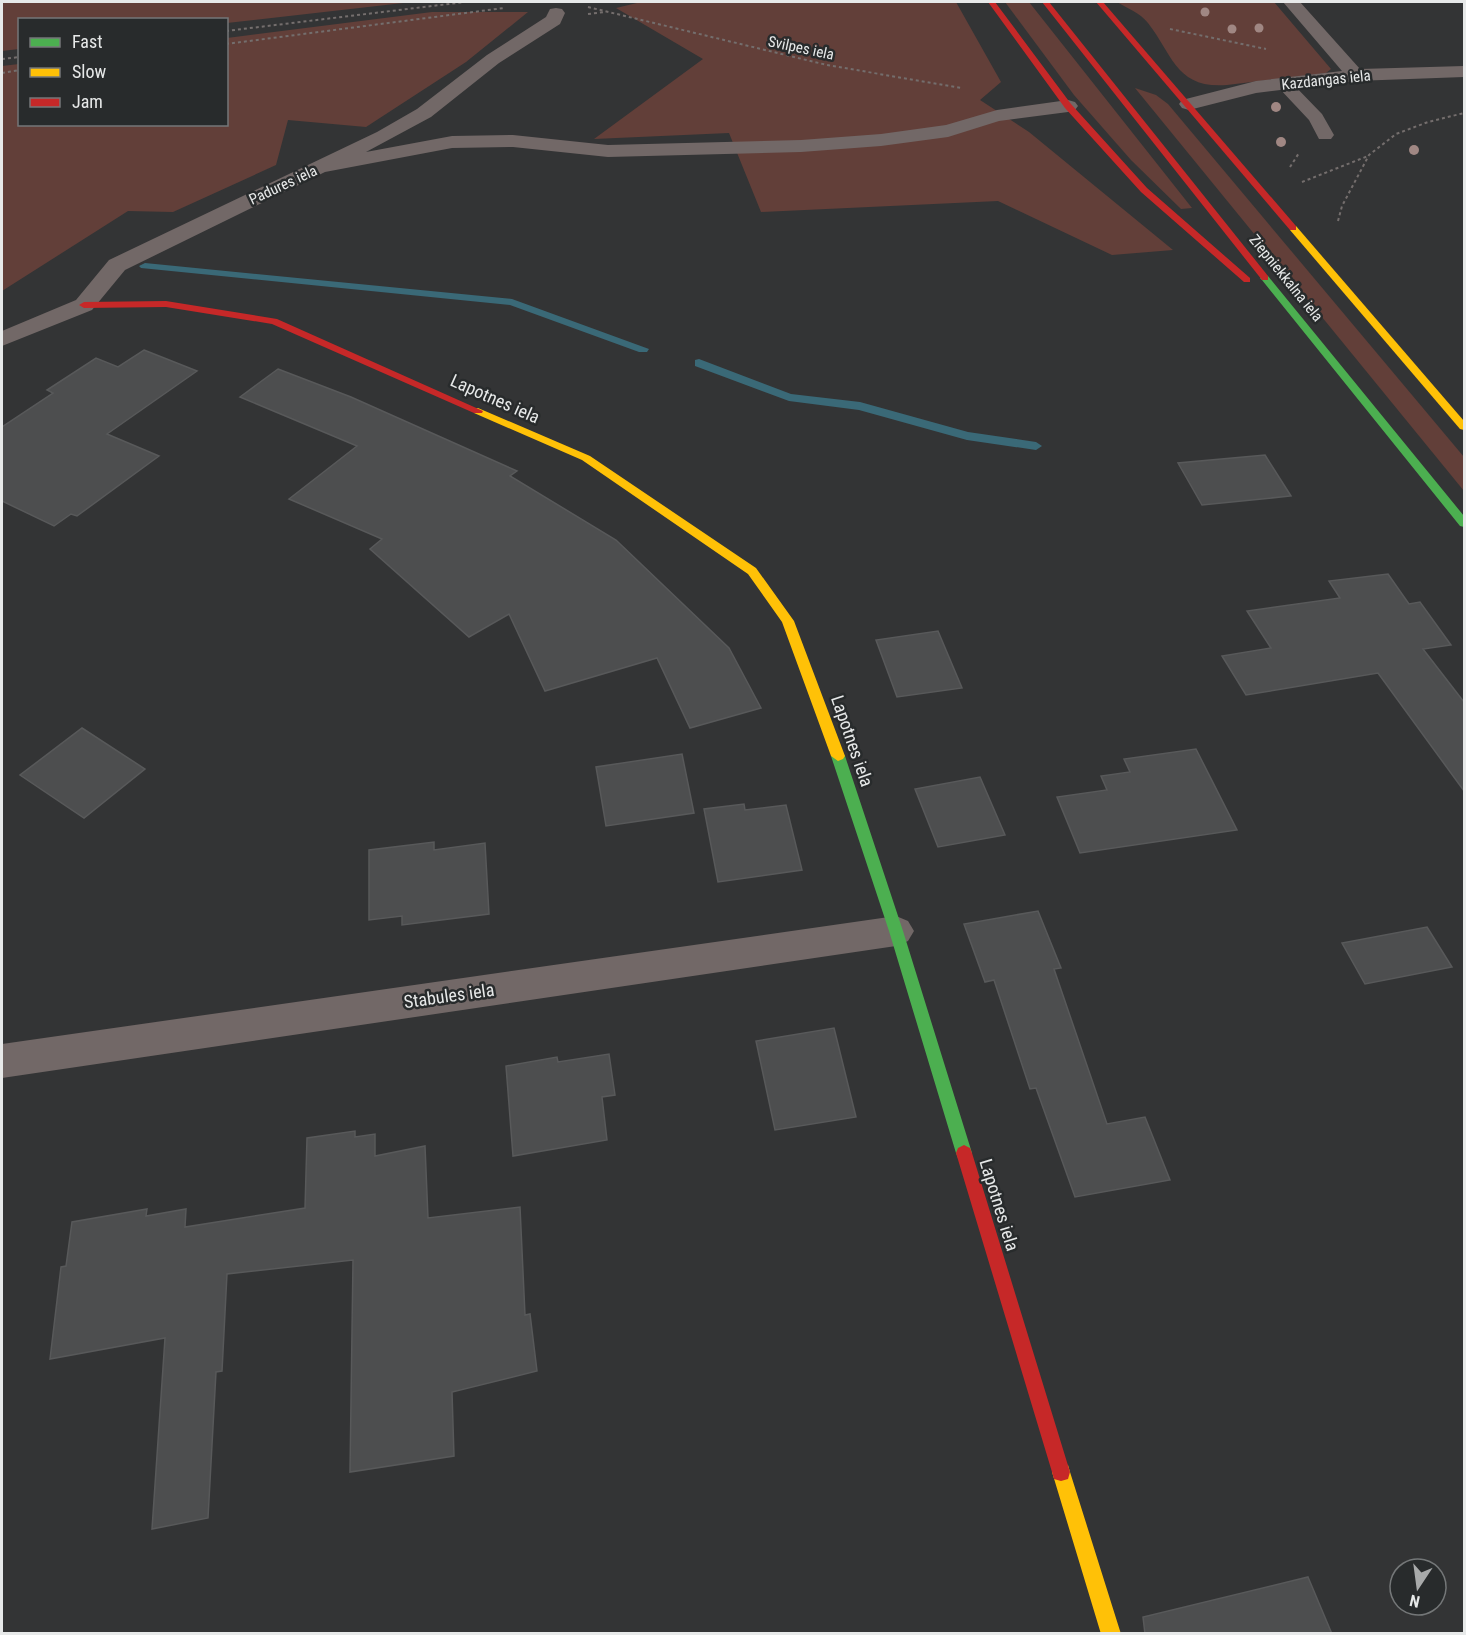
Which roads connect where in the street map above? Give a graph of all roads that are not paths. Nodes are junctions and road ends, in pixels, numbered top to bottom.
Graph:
1 (992, 2) edge
2 (1046, 2) edge
3 (1100, 2) edge
4 (1291, 2) edge
5 (556, 13) dead end
6 (1085, 52) junction
7 (1116, 68) dead end
8 (1464, 72) edge
9 (1355, 75) junction
10 (1284, 84) junction
11 (1158, 88) dead end
12 (439, 99) junction
13 (1189, 104) junction
14 (1068, 105) junction
15 (1325, 135) dead end
16 (513, 141) junction
17 (321, 167) junction
18 (84, 306) junction
19 (1307, 332) junction
20 (2, 339) edge
21 (1463, 424) edge
22 (1464, 523) edge
23 (896, 931) junction
24 (2, 1061) edge
25 (1111, 1634) edge

1 - 14 main road
2 - 6 main road, Ziepniekkalna iela
3 - 13 main road
4 - 9 street
5 - 12 street, Padures iela
6 - 7 main road, Ziepniekkalna iela
6 - 19 main road, Ziepniekkalna iela
8 - 9 street, Kazdangas iela
9 - 10 street, Kazdangas iela
10 - 13 street, Kazdangas iela
10 - 15 lane
11 - 13 main road
12 - 16 street
12 - 17 street, Padures iela
13 - 21 main road
14 - 16 street
14 - 19 main road
16 - 17 street
17 - 18 street, Padures iela
18 - 20 street, Padures iela
18 - 23 main road, Lapotnes iela
19 - 22 main road, Ziepniekkalna iela
23 - 24 street, Stabules iela
23 - 25 main road, Lapotnes iela

